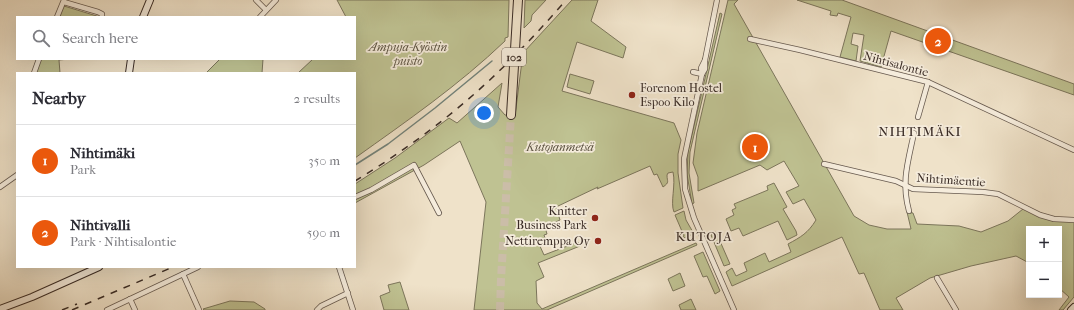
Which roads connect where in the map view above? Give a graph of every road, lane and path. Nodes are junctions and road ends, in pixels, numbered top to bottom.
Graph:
1 (150, 0) edge
2 (256, 0) edge
3 (276, 0) edge
4 (518, 0) edge
5 (717, 0) edge
6 (64, 1) edge
7 (266, 10) junction
8 (57, 16) edge
9 (102, 16) edge
10 (143, 16) edge
11 (261, 16) edge
12 (750, 39) dead end
13 (39, 60) edge
14 (132, 60) edge
15 (34, 72) edge
16 (129, 72) edge
17 (693, 72) dead end
18 (702, 74) junction
19 (928, 82) junction
20 (511, 115) tunnel mouth
21 (918, 117) dead end
22 (914, 133) dead end
23 (1074, 150) edge
24 (824, 164) dead end
25 (16, 176) edge
26 (904, 184) junction
27 (0, 187) edge
28 (356, 197) edge
29 (909, 211) dead end
30 (440, 214) dead end
31 (1074, 220) edge
32 (97, 268) edge
33 (196, 268) edge
34 (340, 268) edge
35 (183, 274) junction
36 (937, 278) dead end
37 (348, 293) junction
38 (130, 299) junction
39 (1074, 307) edge
40 (0, 308) edge
41 (107, 310) edge
42 (135, 310) edge
43 (199, 310) edge
44 (317, 310) edge
45 (353, 310) edge
46 (734, 310) edge
47 (956, 310) edge
48 (1071, 310) edge

1 - 10 main road
2 - 7 street
3 - 7 street
4 - 20 highway, 102
5 - 18 street
6 - 8 street
6 - 9 street
7 - 11 street
12 - 19 street, Nihtisalontie
13 - 15 street
14 - 16 main road
17 - 18 street
18 - 46 street
19 - 21 street
19 - 23 street, Nihtisalontie
22 - 26 street
24 - 26 street, Nihtimäentie
25 - 27 street
26 - 29 street
26 - 31 street, Nihtimäentie
28 - 30 street
32 - 40 main road
33 - 35 street
34 - 37 street
35 - 38 street
35 - 43 street
36 - 47 street
37 - 44 street
37 - 45 street
38 - 41 street
38 - 42 street
39 - 48 main road

